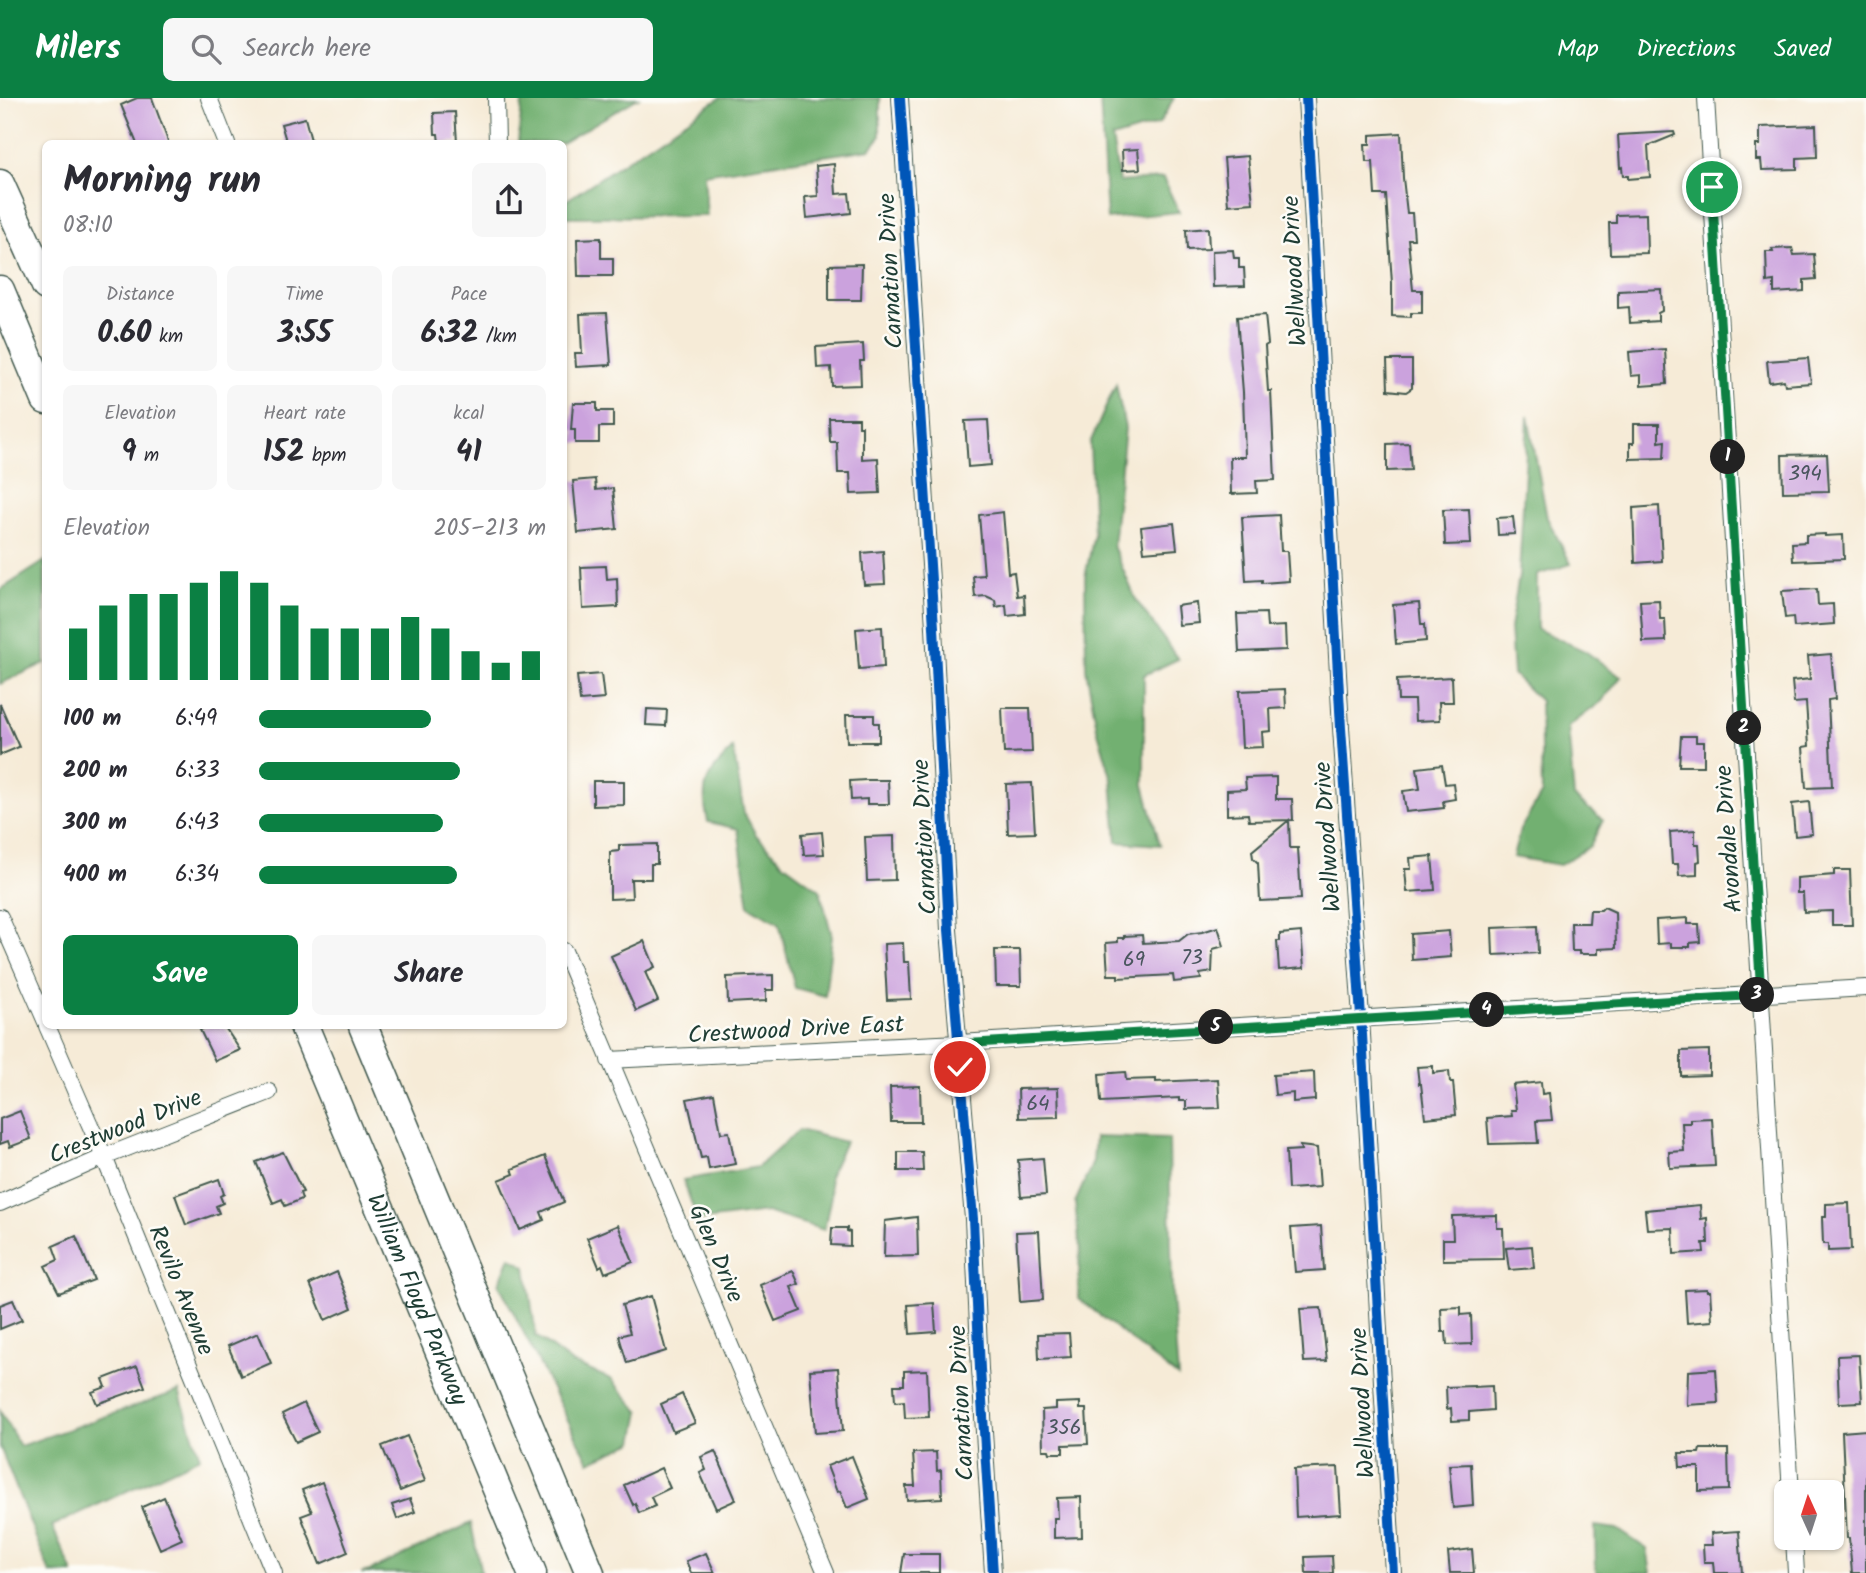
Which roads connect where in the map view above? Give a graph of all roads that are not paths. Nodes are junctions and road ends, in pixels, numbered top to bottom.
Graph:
1 (209, 98) edge
2 (496, 98) edge
3 (900, 98) edge
4 (1306, 98) edge
5 (1706, 98) edge
6 (225, 140) edge
7 (497, 140) edge
8 (0, 184) edge
9 (42, 277) edge
10 (0, 290) edge
11 (42, 390) edge
12 (0, 917) edge
13 (567, 958) edge
14 (1866, 988) edge
15 (1761, 995) junction
16 (42, 1015) edge
17 (1361, 1017) junction
18 (48, 1029) edge
19 (305, 1029) edge
20 (364, 1029) edge
21 (959, 1044) junction
22 (609, 1060) junction
23 (269, 1092) dead end
24 (104, 1157) junction
25 (0, 1203) edge
26 (1790, 1480) edge
27 (1795, 1550) edge
28 (274, 1573) edge
29 (532, 1573) edge
30 (590, 1573) edge
31 (826, 1573) edge
32 (993, 1573) edge
33 (1393, 1573) edge
34 (1796, 1573) edge

1 - 6 street
2 - 7 street
3 - 21 street, Carnation Drive
4 - 17 street, Wellwood Drive
5 - 15 street, Avondale Drive
8 - 9 highway
10 - 11 highway
12 - 16 street, Revilo Avenue
13 - 22 street, Glen Drive
14 - 15 street, Crestwood Drive East
15 - 17 street, Crestwood Drive East
15 - 26 street, Avondale Drive
17 - 21 street, Crestwood Drive East
17 - 33 street, Wellwood Drive
18 - 24 street, Revilo Avenue
19 - 29 highway, William Floyd Parkway
20 - 30 highway
21 - 22 street, Crestwood Drive East
21 - 32 street, Carnation Drive
22 - 31 street, Glen Drive
23 - 24 street, Crestwood Drive
24 - 25 street, Crestwood Drive
24 - 28 street, Revilo Avenue
27 - 34 street

